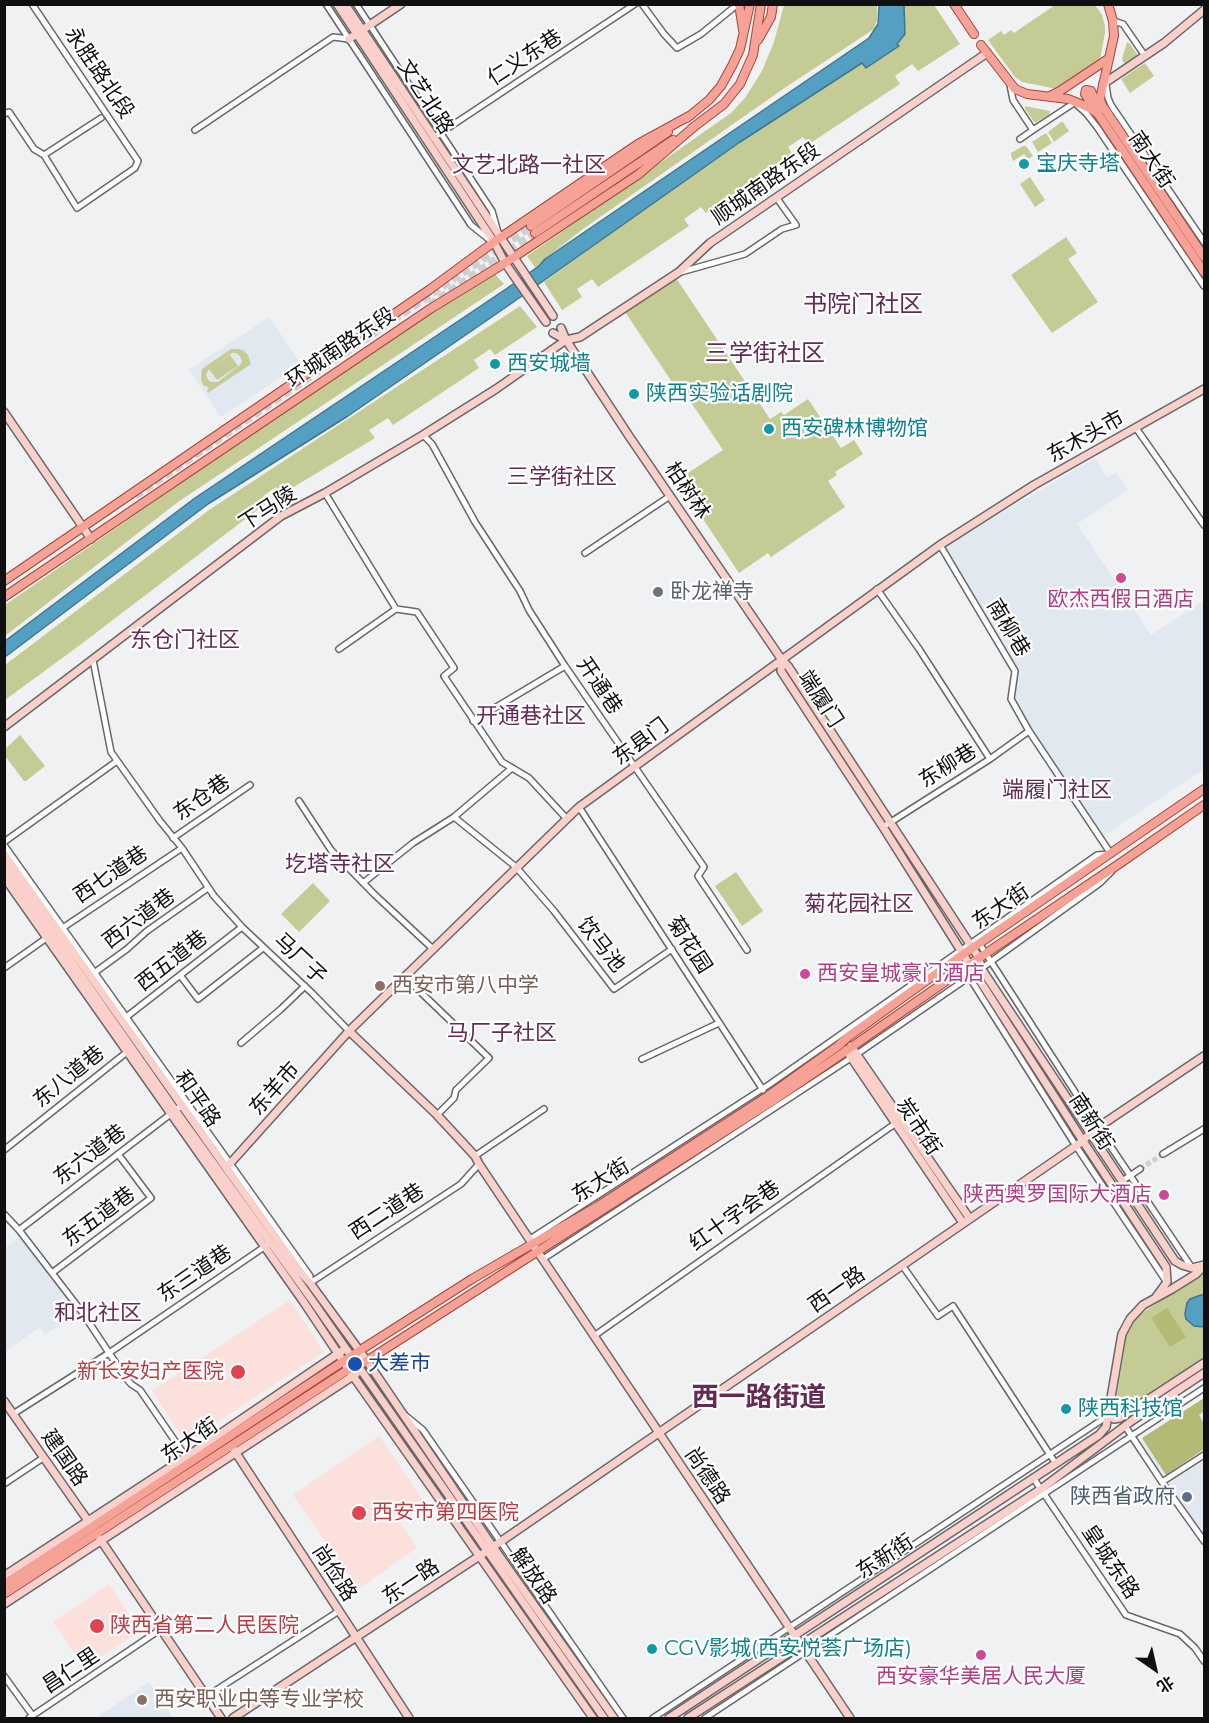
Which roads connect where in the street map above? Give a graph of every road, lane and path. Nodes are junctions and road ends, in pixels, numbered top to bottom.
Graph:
1 (32, 4) edge
2 (326, 4) edge
3 (337, 4) edge
4 (345, 4) edge
5 (356, 4) edge
6 (401, 4) edge
7 (635, 4) edge
8 (642, 4) edge
9 (738, 4) edge
10 (750, 4) edge
11 (761, 4) edge
12 (773, 4) edge
13 (954, 4) edge
14 (1108, 4) edge
15 (1204, 10) edge
16 (1113, 21) junction
17 (370, 25) junction
18 (359, 32) junction
19 (974, 34) dead end
20 (744, 35) junction
21 (349, 39) junction
22 (756, 44) junction
23 (981, 45) dead end
24 (987, 53) junction
25 (1145, 56) junction
26 (1107, 63) junction
27 (1104, 83) junction
28 (1010, 85) junction
29 (1048, 96) junction
30 (1074, 101) junction
31 (1107, 113) junction
32 (4, 114) edge
33 (1098, 114) junction
34 (691, 115) junction
35 (101, 118) dead end
36 (695, 126) junction
37 (195, 130) dead end
38 (1033, 130) junction
39 (441, 133) junction
40 (433, 138) junction
41 (1020, 139) dead end
42 (44, 155) junction
43 (776, 197) junction
44 (497, 241) junction
45 (1204, 242) edge
46 (1204, 257) edge
47 (513, 258) junction
48 (505, 263) junction
49 (679, 272) junction
50 (1204, 272) edge
51 (1204, 286) edge
52 (553, 316) dead end
53 (546, 322) dead end
54 (561, 328) dead end
55 (554, 333) dead end
56 (566, 340) junction
57 (1204, 389) edge
58 (4, 412) edge
59 (1136, 428) junction
60 (423, 435) junction
61 (325, 493) junction
62 (670, 496) junction
63 (984, 516) joint
64 (1204, 525) edge
65 (84, 527) junction
66 (91, 538) junction
67 (940, 545) junction
68 (585, 553) dead end
69 (4, 581) edge
70 (877, 589) junction
71 (4, 597) edge
72 (396, 609) junction
73 (339, 649) dead end
74 (93, 660) junction
75 (782, 660) junction
76 (565, 666) junction
77 (473, 721) junction
78 (4, 727) edge
79 (1029, 731) junction
80 (990, 759) junction
81 (117, 761) junction
82 (634, 767) junction
83 (512, 768) junction
84 (250, 785) dead end
85 (1204, 789) edge
86 (299, 801) dead end
87 (1204, 805) edge
88 (579, 807) junction
89 (454, 817) junction
90 (566, 818) junction
91 (886, 824) junction
92 (173, 838) junction
93 (4, 844) edge
94 (182, 848) junction
95 (4, 854) edge
96 (1111, 854) junction
97 (1119, 864) junction
98 (4, 865) edge
99 (516, 867) junction
100 (4, 877) edge
101 (363, 883) junction
102 (208, 888) junction
103 (242, 927) junction
104 (56, 932) junction
105 (975, 944) junction
106 (263, 948) junction
107 (433, 948) junction
108 (672, 950) junction
109 (747, 950) dead end
110 (960, 955) junction
111 (982, 955) junction
112 (991, 961) junction
113 (967, 966) junction
114 (4, 968) edge
115 (975, 973) junction
116 (93, 974) junction
117 (180, 975) junction
118 (405, 977) junction
119 (305, 986) junction
120 (124, 1019) junction
121 (719, 1023) junction
122 (349, 1031) junction
123 (241, 1043) dead end
124 (849, 1048) junction
125 (127, 1052) junction
126 (854, 1056) junction
127 (1204, 1056) edge
128 (642, 1059) dead end
129 (767, 1096) junction
130 (544, 1109) dead end
131 (176, 1110) junction
132 (437, 1115) junction
133 (896, 1123) junction
134 (1098, 1127) junction
135 (1204, 1129) edge
136 (1091, 1132) junction
137 (1083, 1141) junction
138 (1076, 1146) junction
139 (4, 1150) edge
140 (118, 1154) junction
141 (1163, 1154) tunnel mouth
142 (475, 1156) junction
143 (479, 1164) junction
144 (228, 1166) junction
145 (1140, 1169) tunnel mouth
146 (1130, 1175) junction
147 (1122, 1181) junction
148 (4, 1214) edge
149 (967, 1221) junction
150 (19, 1230) junction
151 (531, 1241) junction
152 (267, 1245) junction
153 (538, 1251) junction
154 (543, 1259) junction
155 (902, 1265) junction
156 (1204, 1266) edge
157 (1192, 1268) junction
158 (52, 1273) junction
159 (1167, 1282) junction
160 (310, 1283) junction
161 (1156, 1297) junction
162 (594, 1336) junction
163 (354, 1343) junction
164 (342, 1351) junction
165 (359, 1351) junction
166 (109, 1353) junction
167 (368, 1363) junction
168 (1204, 1363) edge
169 (352, 1367) junction
170 (1204, 1373) edge
171 (1204, 1388) edge
172 (4, 1401) edge
173 (400, 1410) junction
174 (1128, 1413) junction
175 (14, 1414) junction
176 (1109, 1414) junction
177 (1125, 1426) junction
178 (659, 1434) junction
179 (1131, 1435) junction
180 (1110, 1437) junction
181 (231, 1445) junction
182 (236, 1453) junction
183 (1049, 1453) junction
184 (1204, 1455) edge
185 (43, 1458) junction
186 (188, 1460) junction
187 (1056, 1464) junction
188 (1034, 1479) junction
189 (1162, 1482) junction
190 (4, 1484) edge
191 (1042, 1492) junction
192 (95, 1531) junction
193 (1204, 1540) edge
194 (500, 1541) junction
195 (490, 1549) junction
196 (480, 1556) junction
197 (4, 1576) edge
198 (4, 1586) edge
199 (4, 1594) edge
200 (4, 1604) edge
201 (339, 1611) junction
202 (789, 1627) junction
203 (161, 1629) junction
204 (794, 1636) junction
205 (357, 1638) junction
206 (803, 1649) junction
207 (1204, 1661) edge
208 (4, 1676) edge
209 (207, 1696) junction
210 (40, 1711) junction
211 (31, 1717) edge
212 (45, 1719) edge
213 (222, 1719) edge
214 (233, 1719) edge
215 (409, 1719) edge
216 (593, 1719) edge
217 (604, 1719) edge
218 (614, 1719) edge
219 (623, 1719) edge
220 (653, 1719) edge
221 (669, 1719) edge
222 (688, 1719) edge
223 (705, 1719) edge
224 (850, 1719) edge

1 - 42 street, 永胜路北段
2 - 21 street
3 - 18 main road, 文艺北路
4 - 18 main road, 文艺北路
5 - 17 street
6 - 17 main road
7 - 39 street, 仁义东巷
8 - 9 street
9 - 20 main road
10 - 20 main road, 环城南路东段
11 - 22 main road, 环城南路东段
12 - 22 main road
13 - 19 main road
14 - 16 main road
15 - 25 main road
16 - 25 street
16 - 26 main road, 南大街
17 - 18 main road
17 - 39 street
18 - 21 main road
18 - 40 main road, 文艺北路
18 - 44 main road, 文艺北路
20 - 34 main road, 环城南路东段
21 - 37 street
21 - 44 street
22 - 36 main road, 环城南路东段
23 - 24 main road
24 - 28 main road
24 - 43 main road, 顺城南路东段
25 - 27 main road
26 - 27 main road, 南大街
26 - 29 main road
27 - 31 main road, 南大街
27 - 45 street
28 - 29 main road, 南大街
28 - 38 street
29 - 30 main road, 南大街
30 - 33 main road, 南大街
30 - 38 street
30 - 51 street
31 - 33 main road
31 - 46 main road, 南大街
32 - 42 street
33 - 50 main road, 南大街
34 - 36 main road, 环城南路东段
34 - 44 main road, 环城南路东段
35 - 42 street
36 - 47 main road, 环城南路东段
38 - 41 street
39 - 40 street, 仁义东巷
39 - 44 street
40 - 44 main road, 文艺北路
43 - 49 main road, 顺城南路东段
43 - 49 street
44 - 47 main road, 文艺北路
44 - 48 main road, 文艺北路
44 - 65 main road, 环城南路东段
47 - 48 main road, 环城南路东段
47 - 52 main road, 文艺北路
48 - 53 main road, 文艺北路
48 - 66 main road, 环城南路东段
49 - 56 main road, 顺城南路东段
54 - 56 main road
55 - 56 main road
56 - 60 main road, 下马陵
56 - 62 main road, 柏树林
57 - 59 main road, 东木头市
58 - 65 main road
59 - 63 main road, 东木头市
59 - 64 street
60 - 61 main road, 下马陵
60 - 76 street, 开通巷
61 - 72 street
61 - 74 main road, 下马陵
62 - 68 street
62 - 75 main road, 柏树林
63 - 67 main road, 东县门
65 - 66 main road
65 - 69 main road, 环城南路东段
66 - 71 main road, 环城南路东段
67 - 70 main road, 东县门
67 - 79 street, 南柳巷
70 - 75 main road, 东县门
70 - 80 street
72 - 73 street
72 - 77 street
74 - 78 main road, 下马陵
74 - 81 street, 马厂子
75 - 82 main road, 东县门
75 - 91 main road, 端履门
76 - 77 street
76 - 82 street, 开通巷
77 - 83 street
79 - 80 street, 东柳巷
79 - 96 street, 南柳巷
80 - 91 street, 东柳巷
81 - 92 street, 马厂子
81 - 93 street
82 - 88 main road, 东县门
82 - 109 street, 开通巷
83 - 89 street
83 - 90 street
84 - 92 street, 东仓巷
85 - 96 main road, 东大街
86 - 101 street
87 - 97 main road, 东大街
88 - 90 main road, 东县门
88 - 108 street, 菊花园
89 - 99 street
89 - 101 street
90 - 99 main road, 东县门
91 - 105 main road, 端履门
91 - 110 main road, 端履门
92 - 94 street, 马厂子
93 - 104 street
94 - 102 street, 马厂子
94 - 104 street, 西七道巷
95 - 104 main road, 和平路
96 - 105 main road, 东大街
97 - 111 main road, 东大街
97 - 112 street
98 - 104 main road, 和平路
99 - 107 main road, 东县门
99 - 108 street, 饮马池
100 - 104 main road
101 - 107 street
102 - 103 street, 马厂子
102 - 116 street, 西六道巷
103 - 106 street, 马厂子
103 - 117 street, 西五道巷
104 - 114 street, 西七道巷
104 - 116 main road, 和平路
104 - 125 main road
104 - 131 main road, 和平路
105 - 110 main road, 东大街
105 - 111 main road, 端履门
106 - 117 street
106 - 119 street, 马厂子
107 - 118 main road, 东县门
108 - 121 street, 菊花园
110 - 113 main road, 端履门
110 - 129 main road, 东大街
111 - 112 street
111 - 113 main road, 东大街
111 - 115 main road, 南新街
112 - 115 street
112 - 134 street
113 - 115 main road, 南新街
113 - 124 main road, 东大街
115 - 126 street
115 - 136 main road, 南新街
115 - 137 main road, 南新街
115 - 138 street
116 - 120 main road, 和平路
117 - 120 street, 西五道巷
118 - 122 main road, 东县门
118 - 132 street
119 - 122 street, 马厂子
119 - 123 street
120 - 131 main road, 和平路
120 - 144 street
121 - 128 street
121 - 129 street, 菊花园
122 - 132 main road, 马厂子
122 - 144 main road, 东羊市
124 - 126 main road, 炭市街
124 - 129 main road, 东大街
125 - 131 main road
125 - 139 street, 东八道巷
126 - 133 main road, 炭市街
126 - 149 main road, 炭市街
126 - 154 street
127 - 134 main road, 西一路
129 - 151 main road, 东大街
129 - 153 main road, 东大街
130 - 142 street
131 - 140 street, 东六道巷
131 - 144 main road, 和平路
131 - 152 main road, 和平路
132 - 142 main road, 马厂子
133 - 149 main road, 炭市街
133 - 162 street, 红十字会巷
134 - 136 main road, 西一路
134 - 146 street
135 - 141 street
136 - 137 main road, 西一路
136 - 147 main road, 南新街
137 - 138 main road, 西一路
137 - 159 main road, 南新街
138 - 149 main road, 西一路
138 - 159 street
140 - 150 street, 东六道巷
140 - 158 street, 东五道巷
142 - 143 main road, 马厂子
143 - 151 main road, 马厂子
143 - 160 street, 西二道巷
144 - 160 main road, 和平路
145 - 146 street
146 - 147 street
146 - 157 street
147 - 157 main road, 南新街
148 - 150 street
149 - 155 main road, 西一路
150 - 158 street
151 - 153 main road, 马厂子
151 - 165 main road, 东大街
152 - 164 main road, 和平路
152 - 166 street, 东三道巷
153 - 154 main road, 尚德路
153 - 167 main road, 东大街
154 - 162 main road, 尚德路
155 - 178 main road, 西一路
155 - 183 street
156 - 157 main road
156 - 161 main road
158 - 166 street
159 - 161 main road
160 - 163 main road, 和平路
161 - 176 main road
162 - 178 main road, 尚德路
163 - 164 main road
163 - 165 main road, 和平路
164 - 169 main road, 和平路
164 - 186 main road
165 - 167 main road, 和平路
165 - 169 main road, 东大街
166 - 175 street, 东三道巷
166 - 186 street
167 - 169 main road, 东大街
167 - 173 main road, 解放路
168 - 174 main road
169 - 181 main road, 东大街
169 - 182 main road
169 - 186 main road, 东大街
169 - 195 main road, 解放路
169 - 196 main road
170 - 177 main road, 东新街
171 - 179 street
172 - 175 main road, 建国路
173 - 194 street
173 - 195 main road, 解放路
174 - 176 main road
174 - 180 main road
175 - 185 main road, 建国路
176 - 183 street
176 - 187 main road, 东新街
177 - 179 street
177 - 180 main road, 东新街
178 - 194 main road, 西一路
178 - 202 main road, 尚德路
179 - 189 street
179 - 191 street
180 - 191 main road, 东新街
181 - 182 main road, 尚俭路
181 - 192 main road, 东大街
182 - 192 main road
182 - 201 main road, 尚俭路
183 - 187 street
183 - 202 street
184 - 189 street
185 - 190 street
185 - 192 main road, 建国路
186 - 192 main road, 东大街
187 - 188 main road, 东新街
188 - 191 street, 皇城东路
188 - 204 main road, 东新街
189 - 193 street
191 - 206 main road, 东新街
191 - 207 street, 皇城东路
192 - 197 main road
192 - 198 main road, 东大街
192 - 199 main road, 东大街
192 - 200 main road
192 - 203 main road, 建国路
194 - 195 main road, 西一路
194 - 219 street
195 - 196 main road, 东一路
195 - 217 main road, 解放路
195 - 218 main road, 解放路
196 - 205 main road, 东一路
196 - 216 main road
201 - 205 main road, 尚俭路
201 - 209 street
202 - 204 main road, 尚德路
202 - 220 street
203 - 209 main road, 建国路
203 - 210 street, 昌仁里
204 - 206 main road, 尚德路
204 - 221 main road, 东新街
205 - 214 main road, 东一路
205 - 215 main road, 尚俭路
206 - 222 main road, 东新街
206 - 223 street
206 - 224 main road, 尚德路
208 - 211 street
209 - 213 main road, 建国路
210 - 211 street, 昌仁里
210 - 212 street

